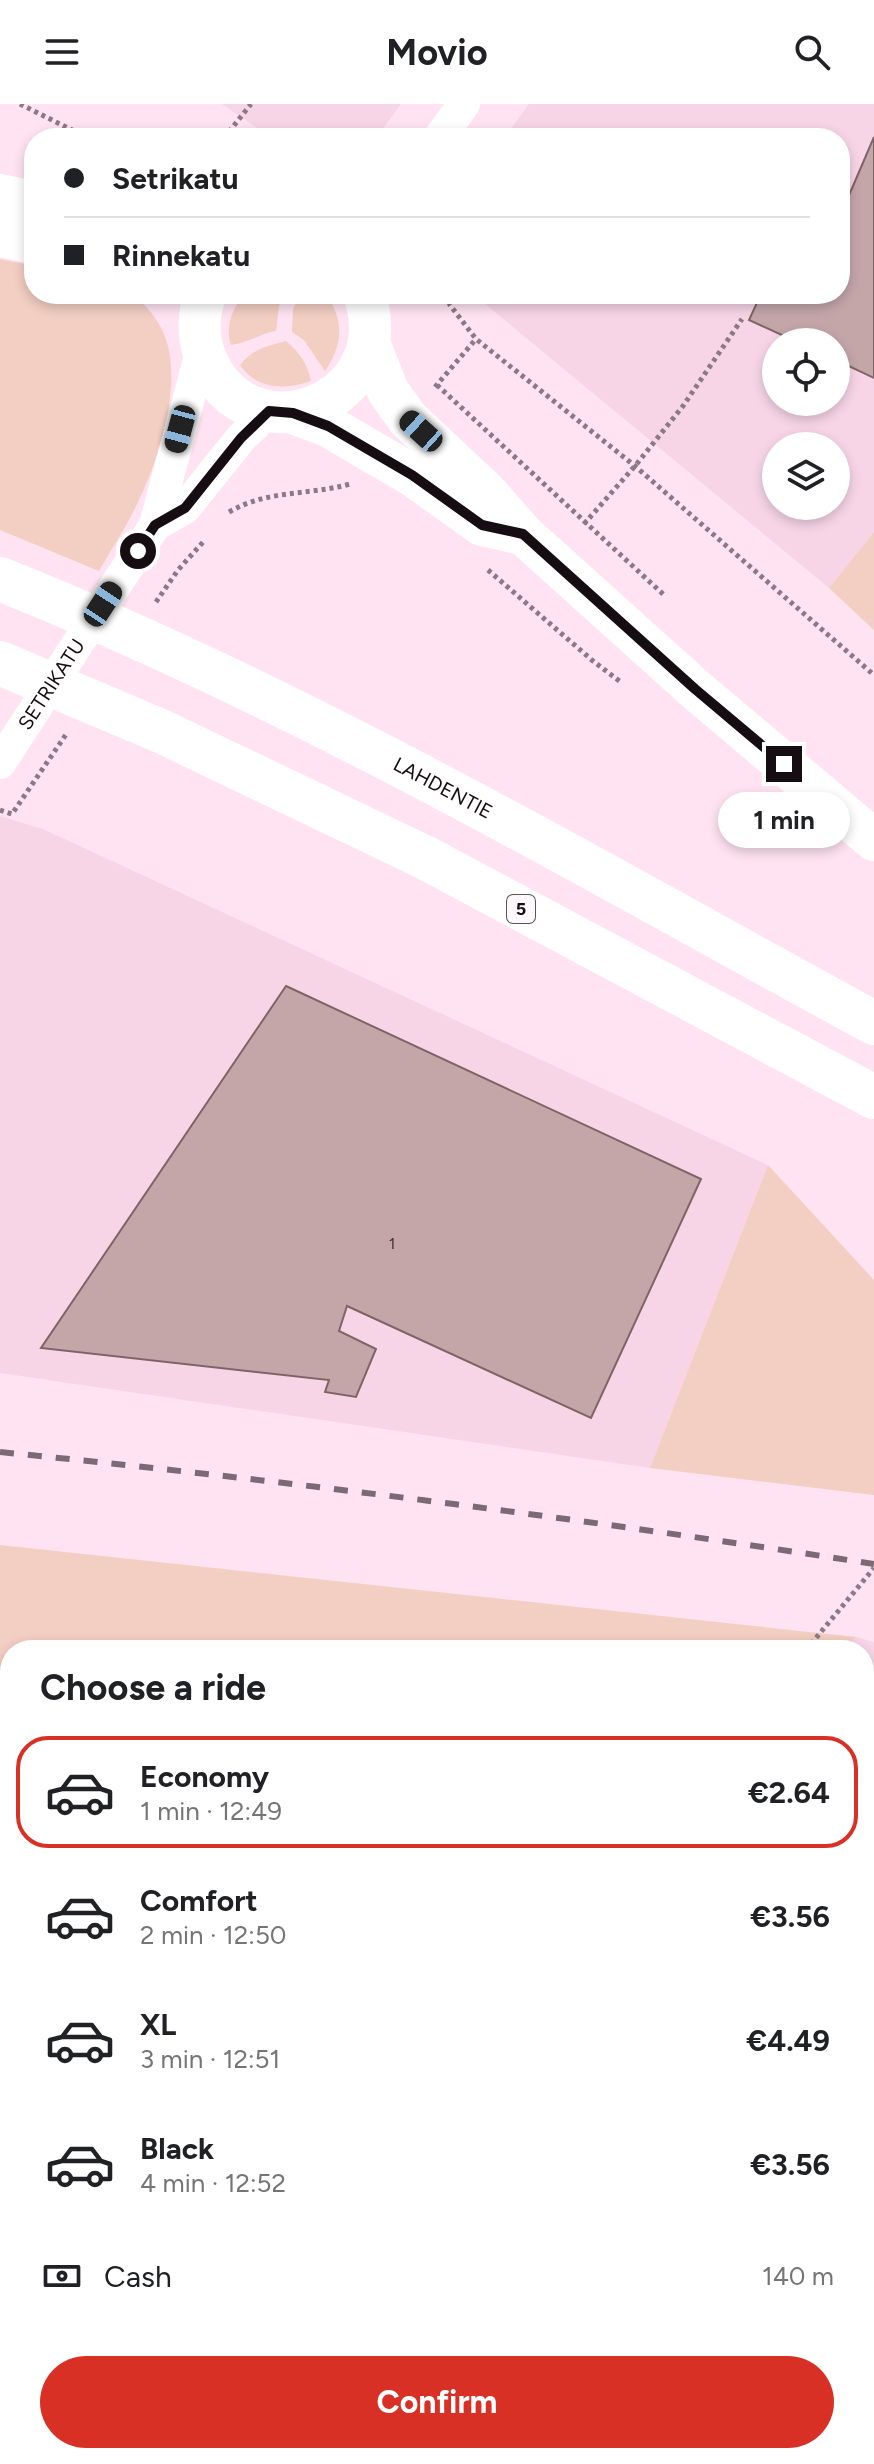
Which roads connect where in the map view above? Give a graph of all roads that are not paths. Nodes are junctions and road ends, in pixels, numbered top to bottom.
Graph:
1 (464, 104) edge
2 (446, 128) edge
3 (0, 195) edge
4 (24, 200) edge
5 (0, 236) edge
6 (24, 241) edge
7 (369, 310) edge
8 (196, 314) edge
9 (281, 412) junction
10 (155, 525) junction
11 (523, 534) junction
12 (9, 583) edge
13 (0, 663) edge
14 (0, 763) edge
15 (874, 840) edge
16 (874, 1023) edge
17 (874, 1097) edge

1 - 2 street
3 - 4 street
5 - 6 street
7 - 9 street
7 - 11 street
8 - 9 street
8 - 10 street, SETRIKATU
9 - 10 street, SETRIKATU
9 - 11 street
10 - 14 street, SETRIKATU
11 - 15 street
12 - 16 highway, LAHDENTIE
13 - 17 highway, 5

